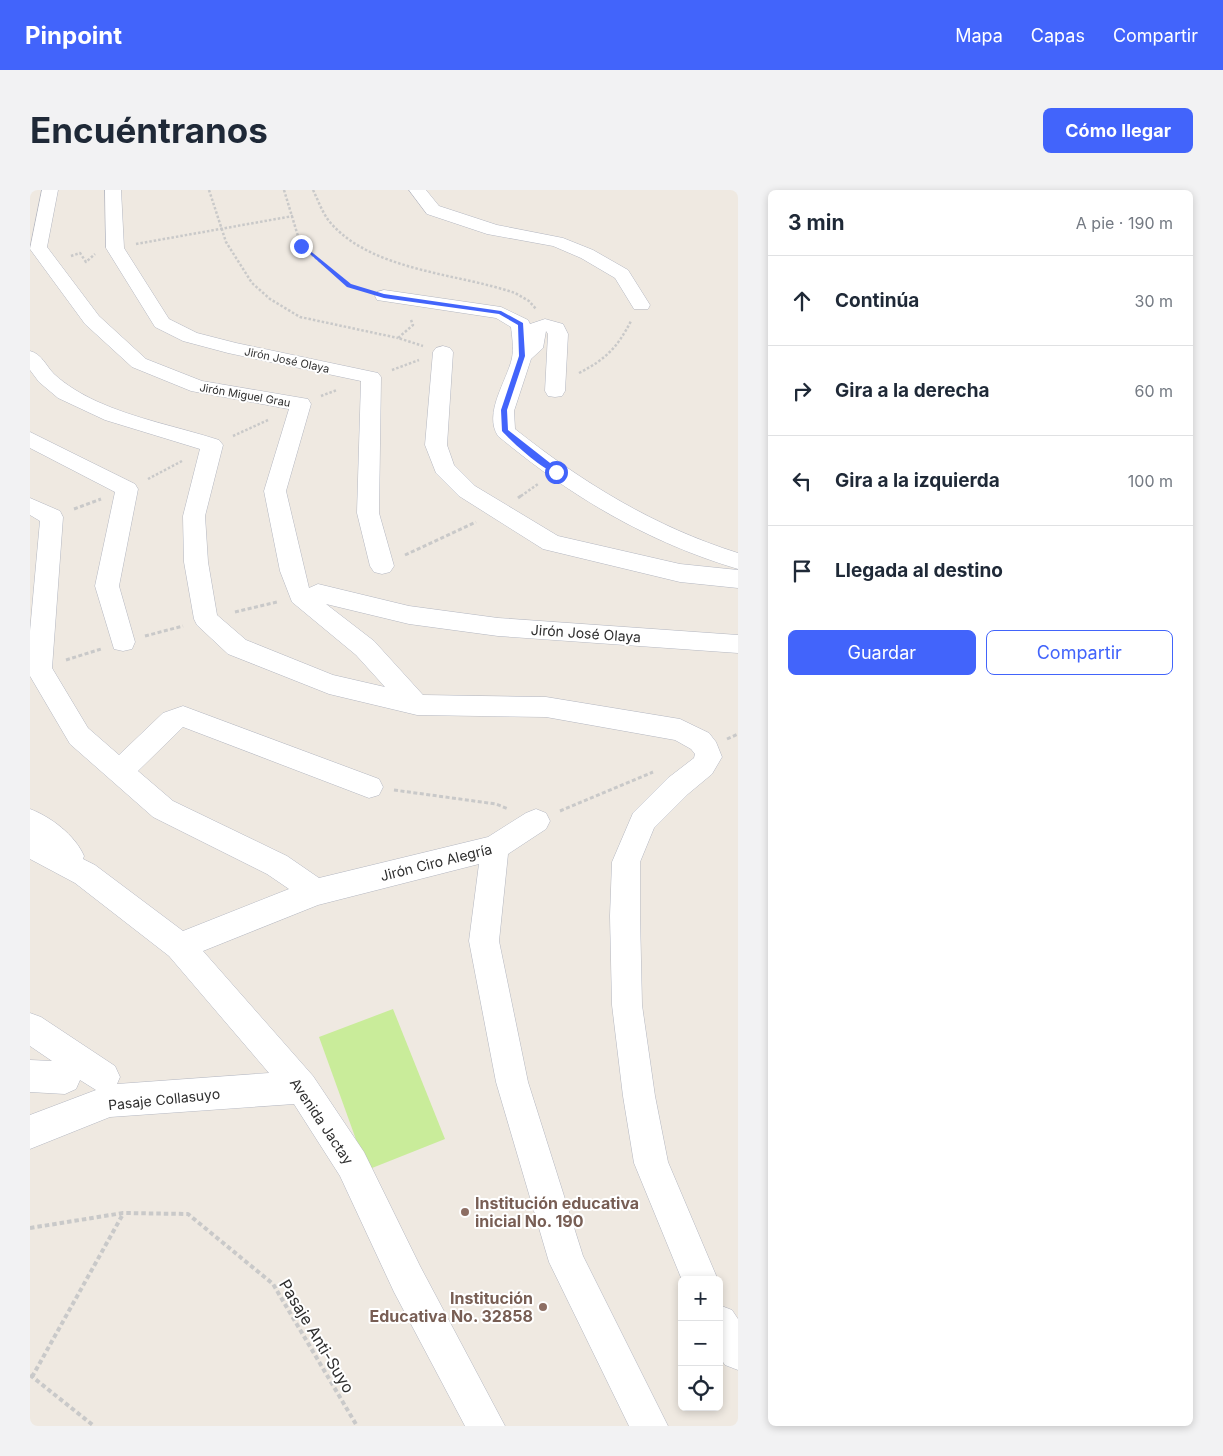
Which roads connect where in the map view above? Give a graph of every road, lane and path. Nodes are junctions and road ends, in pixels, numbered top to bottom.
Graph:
1 (50, 190) edge
2 (113, 190) edge
3 (209, 190) edge
4 (284, 190) edge
5 (313, 190) edge
6 (417, 190) edge
7 (293, 216) junction
8 (220, 229) junction
9 (115, 248) junction
10 (59, 273) junction
11 (384, 296) joint
12 (422, 302) junction
13 (640, 305) joint
14 (545, 324) junction
15 (398, 338) junction
16 (443, 352) junction
17 (522, 356) junction
18 (30, 357) edge
19 (556, 367) junction
20 (371, 377) junction
21 (555, 391) dead end
22 (30, 439) edge
23 (30, 506) edge
24 (738, 561) edge
25 (382, 566) dead end
26 (738, 579) edge
27 (318, 592) dead end
28 (123, 642) dead end
29 (738, 644) edge
30 (417, 705) junction
31 (738, 734) edge
32 (707, 750) junction
33 (662, 769) dead end
34 (120, 771) junction
35 (369, 787) joint
36 (30, 821) edge
37 (536, 821) junction
38 (30, 845) edge
39 (495, 848) junction
40 (85, 874) junction
41 (316, 892) junction
42 (180, 946) junction
43 (30, 1028) edge
44 (30, 1076) edge
45 (104, 1077) dead end
46 (65, 1078) dead end
47 (302, 1087) junction
48 (30, 1132) edge
49 (123, 1213) junction
50 (30, 1228) edge
51 (698, 1276) edge
52 (723, 1329) edge
53 (738, 1352) edge
54 (31, 1376) edge
55 (94, 1426) edge
56 (357, 1426) edge
57 (486, 1426) edge
58 (649, 1426) edge

1 - 10 street, Jirón Miguel Grau
2 - 9 street
3 - 8 path
4 - 7 path
5 - 14 path
6 - 13 street
7 - 8 path
7 - 11 path
8 - 9 path
8 - 15 path
9 - 10 path
9 - 20 street, Jirón José Olaya
10 - 30 street, Jirón Miguel Grau
11 - 12 street
12 - 15 path
12 - 17 street
13 - 19 path
14 - 17 street
14 - 19 street
15 - 16 path
16 - 20 path
16 - 26 street
17 - 24 street
18 - 30 street
19 - 21 street
20 - 25 street
22 - 28 street
23 - 34 street
27 - 29 street, Jirón José Olaya
30 - 32 street
31 - 32 path
32 - 51 street
33 - 37 path
34 - 35 street
34 - 41 street
35 - 37 path
36 - 40 street
37 - 39 street, Jirón Ciro Alegría
38 - 40 street, Avenida Jactay
39 - 41 street, Jirón Ciro Alegría
39 - 58 street
40 - 42 street, Avenida Jactay
41 - 42 street, Jirón Ciro Alegría
42 - 47 street, Avenida Jactay
43 - 45 street
44 - 46 street
47 - 48 street, Pasaje Collasuyo
47 - 57 street, Avenida Jactay
49 - 50 path, Pasaje Anti-Suyo
49 - 54 path
49 - 56 path, Pasaje Anti-Suyo
52 - 53 street
54 - 55 path

